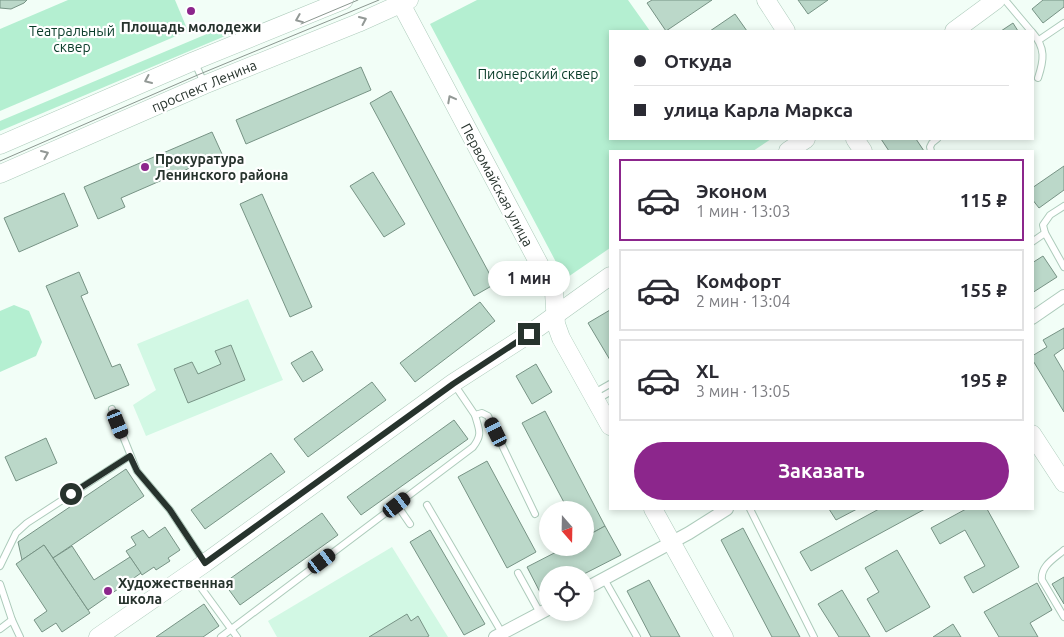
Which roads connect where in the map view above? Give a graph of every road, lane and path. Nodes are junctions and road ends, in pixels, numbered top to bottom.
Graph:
1 (344, 0) edge
2 (766, 0) edge
3 (996, 0) edge
4 (1005, 0) edge
5 (403, 1) edge
6 (1064, 23) edge
7 (785, 30) edge
8 (955, 30) edge
9 (1030, 30) edge
10 (1034, 34) edge
11 (1039, 40) junction
12 (194, 61) junction
13 (1038, 78) dead end
14 (204, 85) junction
15 (804, 140) edge
16 (0, 145) edge
17 (790, 150) edge
18 (0, 174) edge
19 (1064, 206) edge
20 (1045, 233) junction
21 (1034, 241) edge
22 (1064, 267) edge
23 (609, 277) edge
24 (1064, 296) edge
25 (556, 315) junction
26 (1034, 317) edge
27 (453, 384) junction
28 (609, 385) edge
29 (600, 395) edge
30 (112, 409) dead end
31 (476, 414) junction
32 (609, 423) edge
33 (1034, 437) edge
34 (130, 456) junction
35 (1063, 481) edge
36 (397, 505) junction
37 (427, 505) dead end
38 (654, 510) edge
39 (725, 510) edge
40 (750, 510) edge
41 (536, 514) dead end
42 (410, 524) dead end
43 (672, 542) junction
44 (1064, 550) edge
45 (205, 563) junction
46 (0, 566) edge
47 (190, 573) junction
48 (518, 573) dead end
49 (604, 579) junction
50 (0, 584) edge
51 (594, 584) edge
52 (539, 604) edge
53 (539, 614) edge
54 (1064, 617) edge
55 (12, 620) junction
56 (0, 629) edge
57 (231, 629) junction
58 (498, 635) edge
59 (20, 637) edge
60 (98, 637) edge
61 (221, 637) edge
62 (237, 637) edge
63 (637, 637) edge
64 (724, 637) edge
65 (814, 637) edge

1 -> 12 street, проспект Ленина
2 - 7 street
3 - 8 street
4 - 9 lane
14 -> 5 street, проспект Ленина
25 -> 5 street, Первомайская улица
6 - 11 lane
10 - 11 lane
11 - 13 lane
12 - 14 lane
12 -> 16 street, проспект Ленина
18 -> 14 street, проспект Ленина
15 - 17 street
19 - 20 lane
20 - 21 lane
20 - 22 lane
23 - 25 street
24 - 26 street
25 - 27 street
25 - 29 street, Первомайская улица
27 - 31 lane
27 - 45 street
28 - 29 lane
29 - 32 street, Первомайская улица
30 - 34 lane
31 - 36 lane
31 - 41 lane
33 - 35 street
34 - 45 lane
34 - 46 lane
36 - 42 lane
36 - 57 lane
37 - 58 lane
38 - 43 street
39 - 43 street
40 - 65 lane
43 - 49 street
43 - 64 street
44 - 54 lane
45 - 47 street
47 - 57 lane
47 - 60 street
48 - 52 lane
49 - 51 street
49 - 63 lane
50 - 55 lane
53 - 58 street
55 - 56 lane
55 - 59 lane
57 - 61 lane
57 - 62 lane

